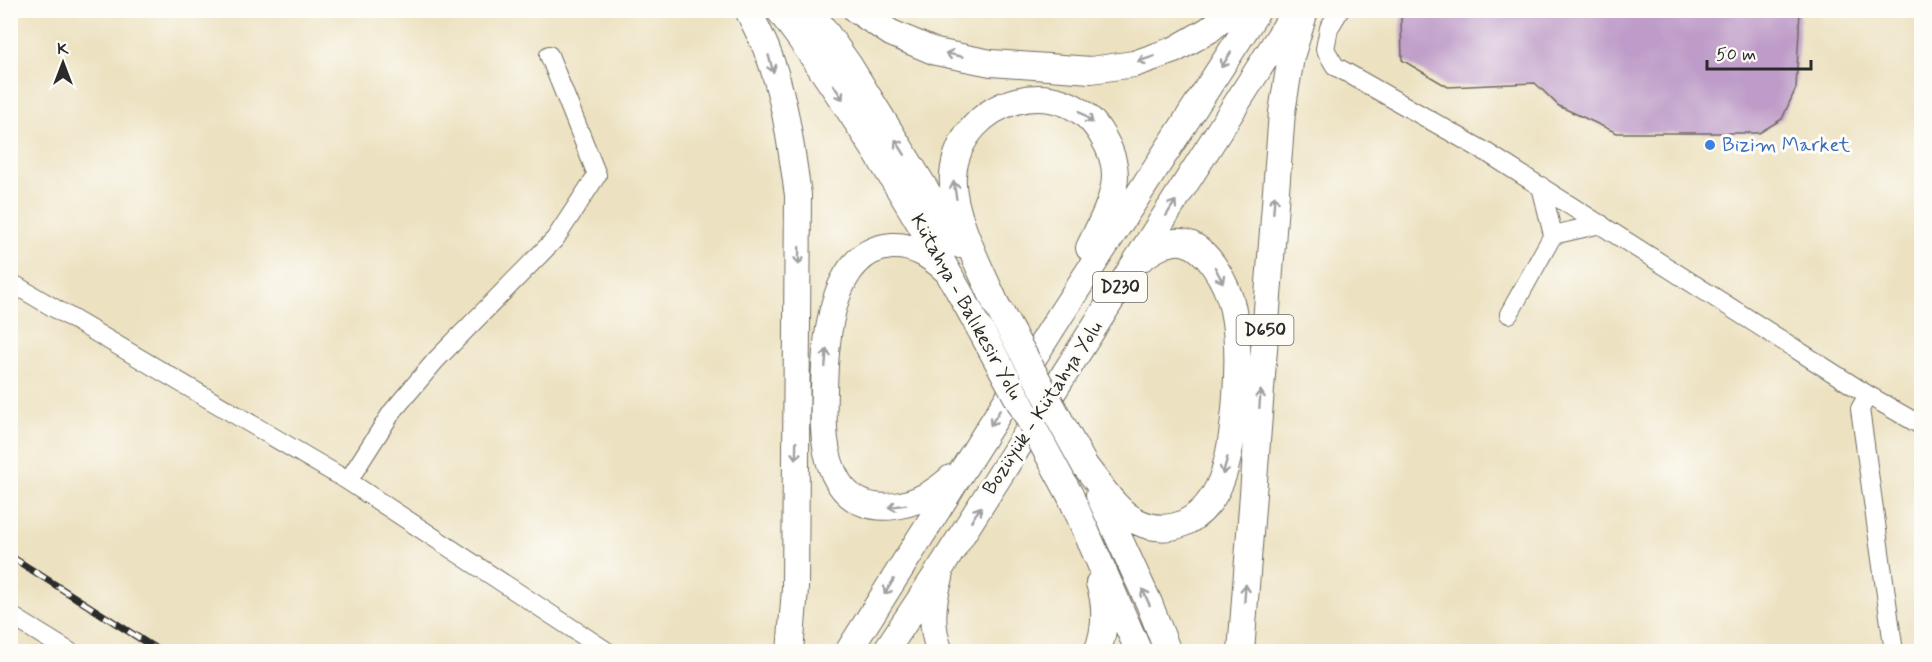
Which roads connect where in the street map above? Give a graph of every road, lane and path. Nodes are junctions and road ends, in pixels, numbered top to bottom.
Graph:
1 (748, 10) edge
2 (779, 10) edge
3 (810, 10) edge
4 (856, 10) edge
5 (1233, 10) edge
6 (1258, 10) edge
7 (1296, 10) edge
8 (1305, 10) edge
9 (1340, 10) edge
10 (549, 55) dead end
11 (1540, 186) junction
12 (1601, 224) junction
13 (1553, 236) junction
14 (1137, 261) junction
15 (948, 272) junction
16 (10, 282) edge
17 (996, 304) junction
18 (1061, 314) junction
19 (1509, 314) dead end
20 (1868, 395) junction
21 (1922, 426) edge
22 (964, 466) junction
23 (1086, 466) junction
24 (348, 481) junction
25 (1070, 495) junction
26 (944, 563) junction
27 (10, 615) edge
28 (70, 651) edge
29 (608, 651) edge
30 (790, 651) edge
31 (849, 651) edge
32 (885, 651) edge
33 (940, 651) edge
34 (1097, 651) edge
35 (1139, 651) edge
36 (1168, 651) edge
37 (1240, 651) edge
38 (1894, 651) edge

1 -> 30 highway
2 -> 15 highway, Kütahya - Balıkesir Yolu
17 -> 3 highway, Kütahya - Balıkesir Yolu
5 -> 4 highway
6 -> 18 highway, Bozüyük - Kütahya Yolu / D230
14 -> 7 highway, Bozüyük - Kütahya Yolu / D230
37 -> 8 highway, D650
9 - 11 street
10 - 24 street
11 - 12 street
11 - 13 street
12 - 13 street
12 - 20 street
13 - 19 street
14 -> 23 highway
26 -> 14 highway, Bozüyük - Kütahya Yolu / D230
22 -> 15 highway
15 - 25 highway, Kütahya - Balıkesir Yolu, bridge
16 - 24 street
17 -> 18 highway
17 - 23 highway, Kütahya - Balıkesir Yolu, bridge
18 -> 22 highway, Bozüyük - Kütahya Yolu / D230
20 - 21 street
20 - 38 street
22 -> 31 highway, Bozüyük - Kütahya Yolu
36 -> 23 highway, Kütahya - Balıkesir Yolu
24 - 29 street
25 - 34 highway
25 - 35 highway, Kütahya - Balıkesir Yolu
26 - 32 highway, Bozüyük - Kütahya Yolu
26 - 33 highway, D230
27 - 28 street

